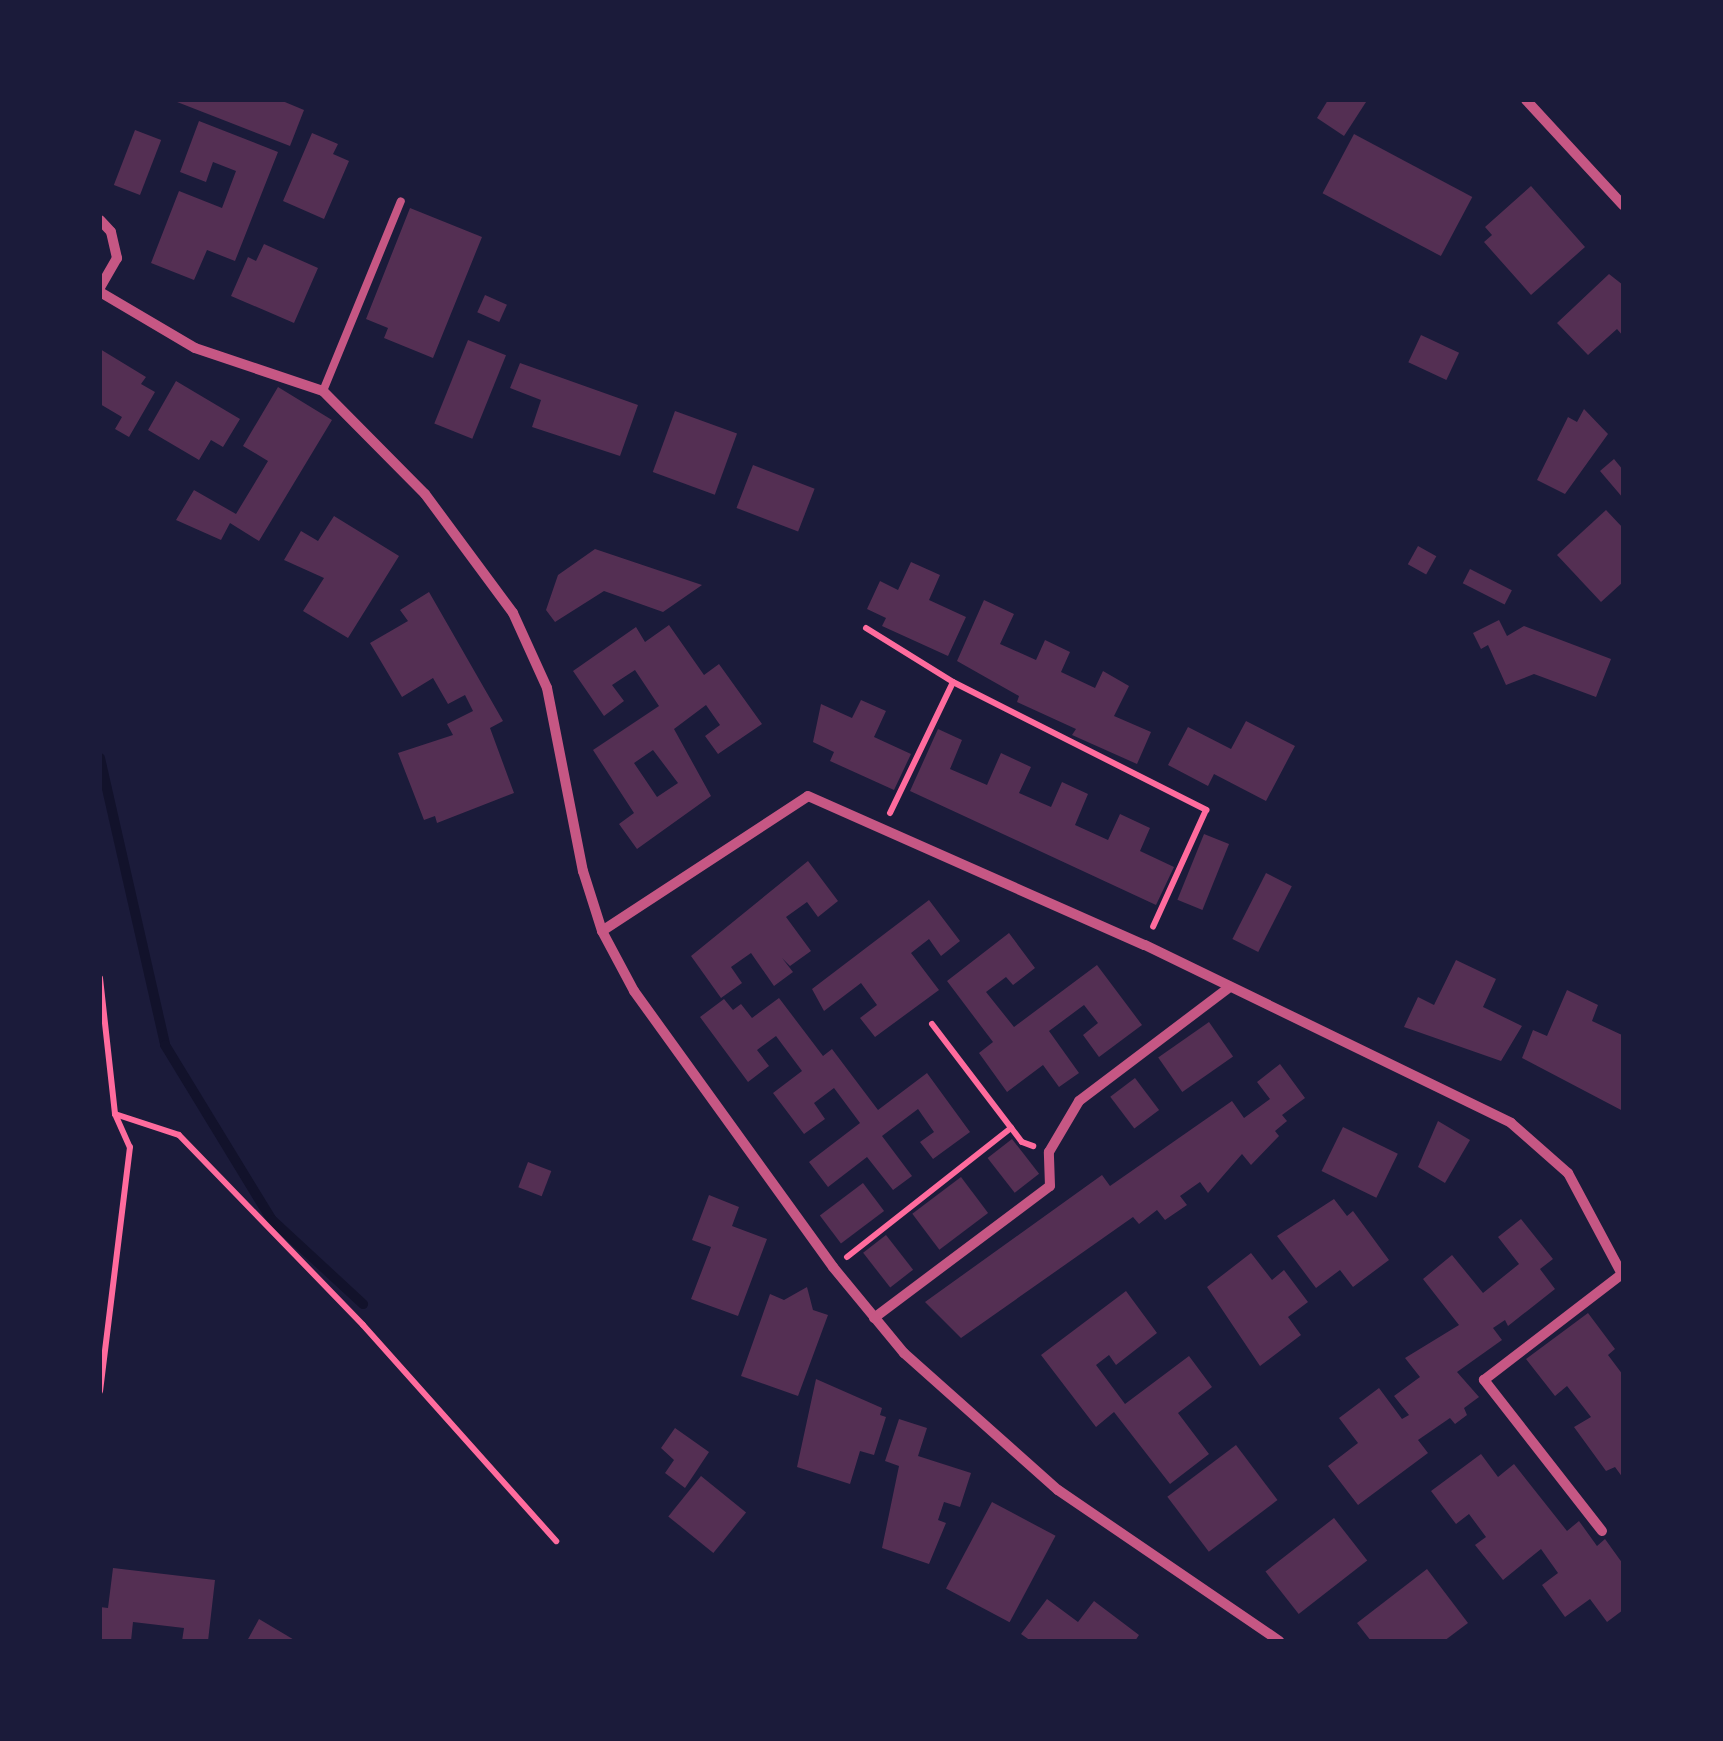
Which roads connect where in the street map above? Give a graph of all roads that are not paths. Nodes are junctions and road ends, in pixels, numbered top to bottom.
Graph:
1 (1526, 100) edge
2 (401, 200) dead end
3 (1623, 206) edge
4 (100, 220) edge
5 (100, 290) edge
6 (322, 391) junction
7 (602, 931) junction
8 (1230, 987) junction
9 (1622, 1275) edge
10 (874, 1318) junction
11 (1602, 1532) dead end
12 (1279, 1641) edge

1 - 3 street
2 - 6 lane
4 - 5 street
5 - 6 street
6 - 7 street
7 - 8 street
7 - 10 street
8 - 9 street
8 - 10 street
9 - 11 street
10 - 12 street

